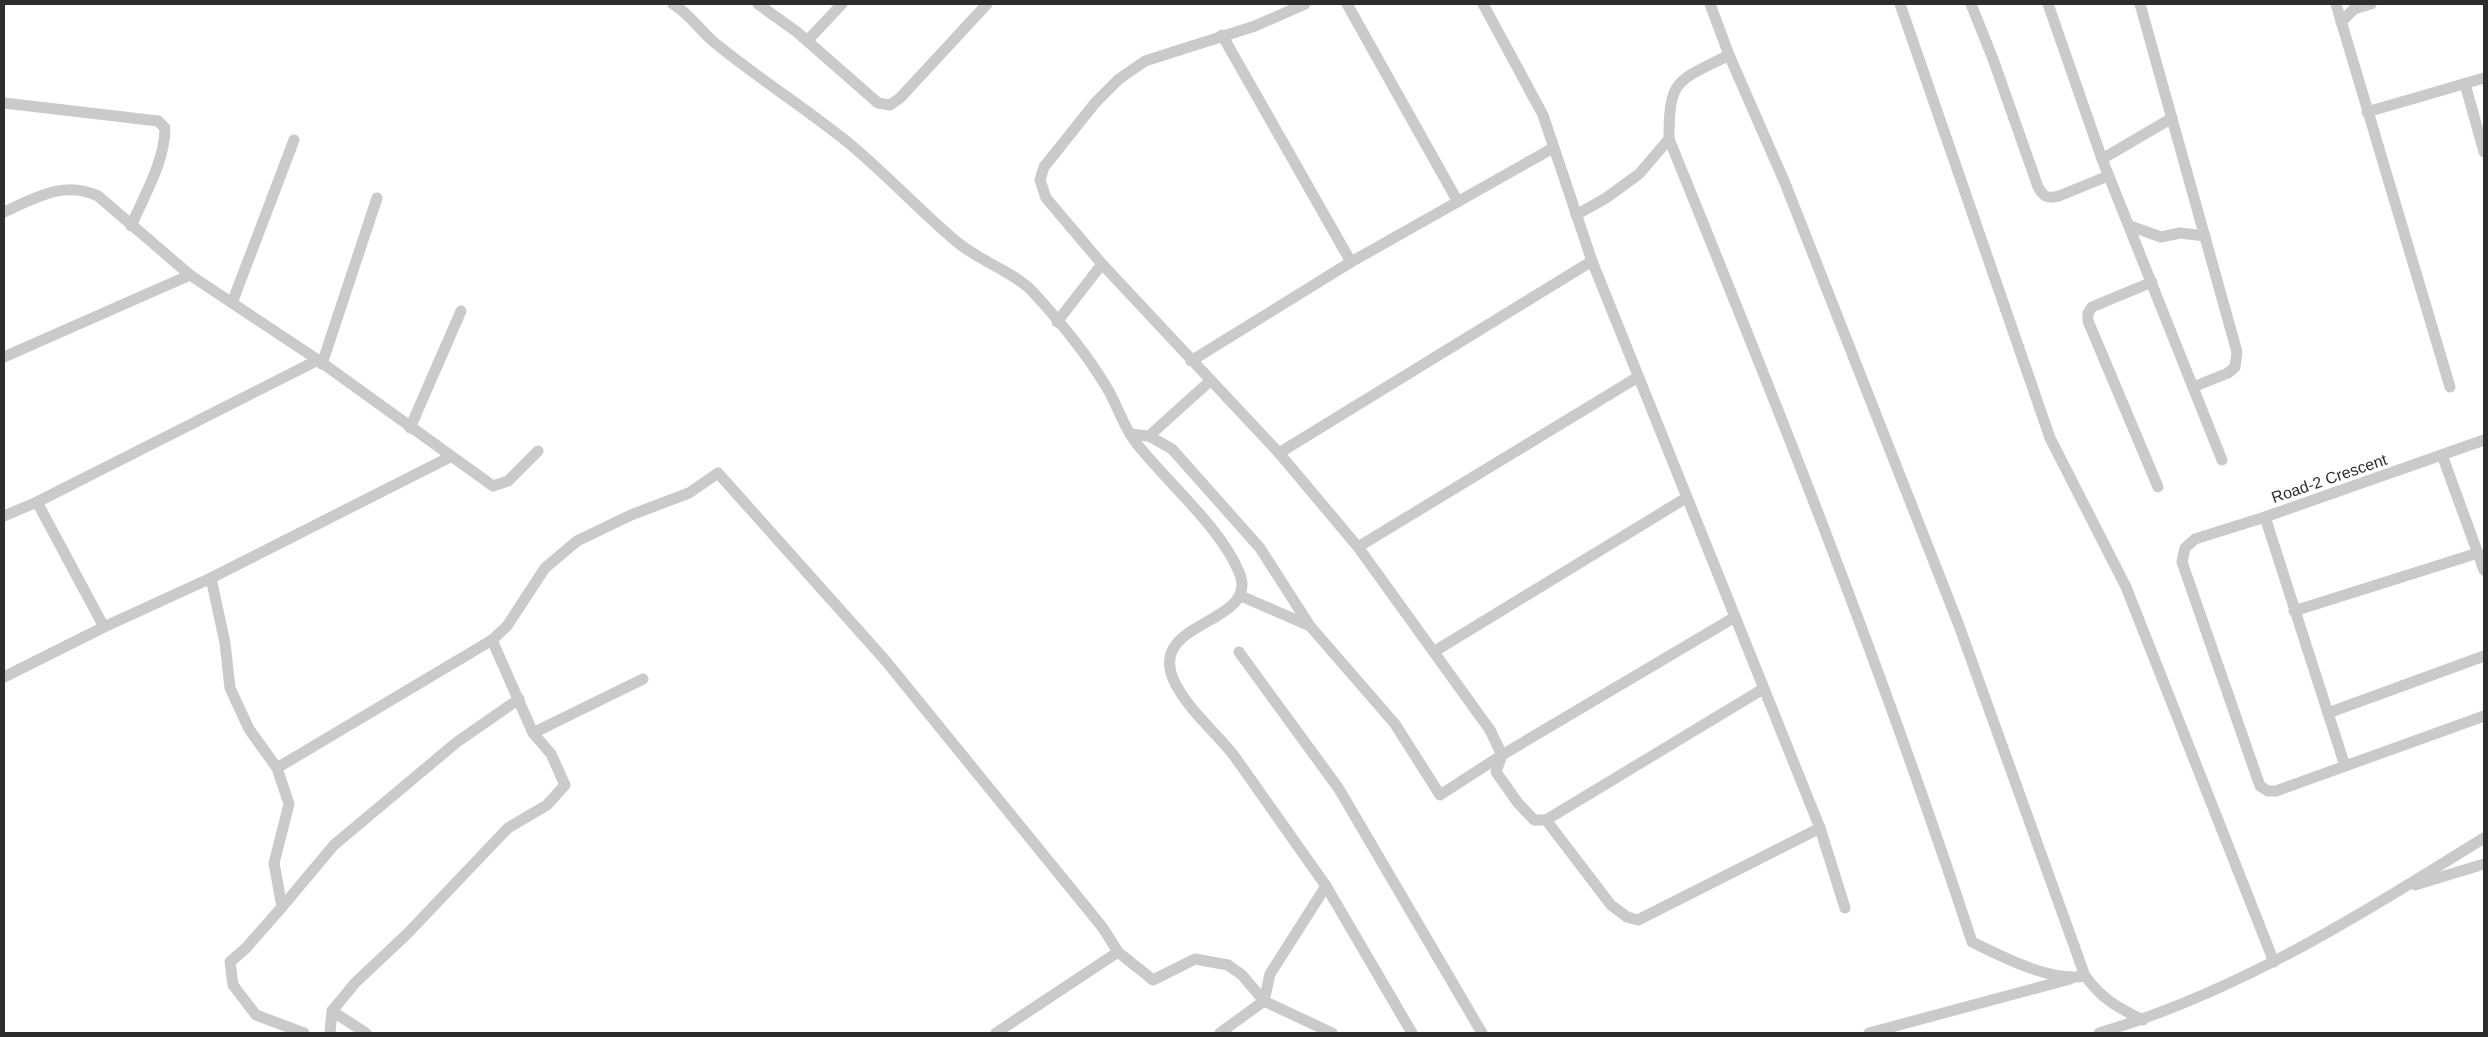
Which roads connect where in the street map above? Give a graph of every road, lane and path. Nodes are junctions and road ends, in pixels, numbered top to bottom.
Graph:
1 (673, 4) edge
2 (758, 4) edge
3 (842, 4) edge
4 (987, 4) edge
5 (1305, 4) edge
6 (1347, 4) edge
7 (1483, 4) edge
8 (1710, 4) edge
9 (1900, 4) edge
10 (1971, 4) edge
11 (2048, 4) edge
12 (2140, 4) edge
13 (2336, 4) edge
14 (2371, 4) edge
15 (2341, 22) junction
16 (1222, 36) junction
17 (807, 41) junction
18 (1729, 55) junction
19 (2484, 78) edge
20 (2465, 84) junction
21 (4, 103) edge
22 (2367, 112) junction
23 (2172, 118) junction
24 (1669, 139) junction
25 (294, 140) dead end
26 (1553, 148) junction
27 (2484, 152) edge
28 (2102, 159) junction
29 (2108, 176) junction
30 (377, 198) dead end
31 (1458, 202) junction
32 (4, 212) edge
33 (1576, 215) junction
34 (131, 226) junction
35 (2130, 226) junction
36 (2205, 236) junction
37 (1592, 261) junction
38 (1351, 262) junction
39 (1102, 264) junction
40 (190, 275) junction
41 (2152, 282) junction
42 (232, 303) junction
43 (461, 311) dead end
44 (1057, 322) junction
45 (4, 357) edge
46 (1191, 361) junction
47 (320, 362) junction
48 (1638, 377) junction
49 (1210, 381) junction
50 (2450, 386) dead end
51 (2193, 387) junction
52 (410, 428) junction
53 (1130, 434) junction
54 (1149, 436) junction
55 (2484, 440) edge
56 (538, 451) dead end
57 (1279, 453) junction
58 (2442, 455) junction
59 (450, 457) junction
60 (2222, 460) dead end
61 (2158, 487) dead end
62 (1686, 498) junction
63 (37, 502) junction
64 (4, 516) edge
65 (2265, 517) junction
66 (1358, 546) junction
67 (2478, 552) junction
68 (2484, 570) edge
69 (211, 578) junction
70 (1241, 596) junction
71 (2294, 611) junction
72 (1735, 616) junction
73 (1310, 626) junction
74 (104, 627) junction
75 (492, 640) junction
76 (1239, 652) dead end
77 (1435, 652) junction
78 (2484, 656) edge
79 (4, 677) edge
80 (643, 679) dead end
81 (1763, 688) junction
82 (519, 699) junction
83 (2328, 713) junction
84 (2484, 716) edge
85 (534, 733) junction
86 (1502, 754) junction
87 (2345, 766) junction
88 (277, 768) junction
89 (1546, 820) junction
90 (1820, 828) junction
91 (2484, 838) edge
92 (2484, 864) edge
93 (1326, 886) junction
94 (2397, 891) junction
95 (282, 907) junction
96 (1845, 908) dead end
97 (1118, 952) junction
98 (2274, 962) junction
99 (2085, 976) junction
100 (2072, 978) junction
101 (1264, 1001) junction
102 (332, 1010) junction
103 (1300, 1018) junction
104 (2143, 1020) junction
105 (304, 1033) edge
106 (330, 1033) edge
107 (366, 1033) edge
108 (996, 1033) edge
109 (1220, 1033) edge
110 (1311, 1033) edge
111 (1332, 1033) edge
112 (1412, 1033) edge
113 (1482, 1033) edge
114 (1870, 1033) edge
115 (2099, 1033) edge

1 - 44 street
2 - 17 street
3 - 17 street
4 - 17 street
5 - 16 street
6 - 31 street
7 - 26 street
8 - 18 street
9 - 98 street
10 - 29 street
11 - 28 street
12 - 23 street
13 - 15 street
14 - 15 street
15 - 22 street
16 - 38 street
16 - 39 street
18 - 24 street
18 - 99 street
19 - 20 street
20 - 22 street
20 - 27 street
21 - 34 street
22 - 50 street
23 - 28 street
23 - 36 street
24 - 33 street
24 - 100 street
25 - 42 street
26 - 31 street
26 - 33 street
28 - 29 street
29 - 35 street
30 - 47 street
31 - 38 street
32 - 34 street
33 - 37 street
34 - 40 street
35 - 36 street
35 - 41 street
36 - 51 street
37 - 48 street
37 - 57 street
38 - 46 street
39 - 44 street
39 - 46 street
40 - 42 street
40 - 45 street
41 - 51 street
41 - 61 street
42 - 47 street
43 - 52 street
44 - 53 street
46 - 49 street
47 - 52 street
47 - 63 street
48 - 62 street
48 - 66 street
49 - 54 street
49 - 57 street
51 - 60 street
52 - 59 street
53 - 54 street
53 - 70 street
54 - 73 street
55 - 58 street, Road-2 Crescent
56 - 59 street
57 - 66 street
58 - 65 street, Road-2 Crescent
58 - 67 street
59 - 69 street
62 - 72 street
62 - 77 street
63 - 64 street
63 - 74 street
65 - 71 street
65 - 87 street, Road-2 Crescent
66 - 77 street
67 - 68 street
67 - 71 street
69 - 74 street
69 - 88 street
70 - 73 street
70 - 93 street
71 - 83 street
72 - 81 street
72 - 86 street
73 - 86 street
74 - 79 street
75 - 82 street
75 - 88 street
75 - 97 street
76 - 113 street
77 - 86 street
78 - 83 street
80 - 85 street
81 - 89 street
81 - 90 street
82 - 85 street
82 - 95 street
83 - 87 street
84 - 87 street
85 - 102 street
86 - 89 street
88 - 95 street
89 - 90 street
90 - 96 street
91 - 94 street
92 - 94 street
93 - 101 street
93 - 112 street
94 - 98 street
95 - 105 street
97 - 101 street
97 - 108 street
98 - 104 street
99 - 100 street
99 - 104 street
100 - 114 street
101 - 103 street
101 - 109 street
102 - 106 street
102 - 107 street
103 - 110 street
103 - 111 street
104 - 115 street

